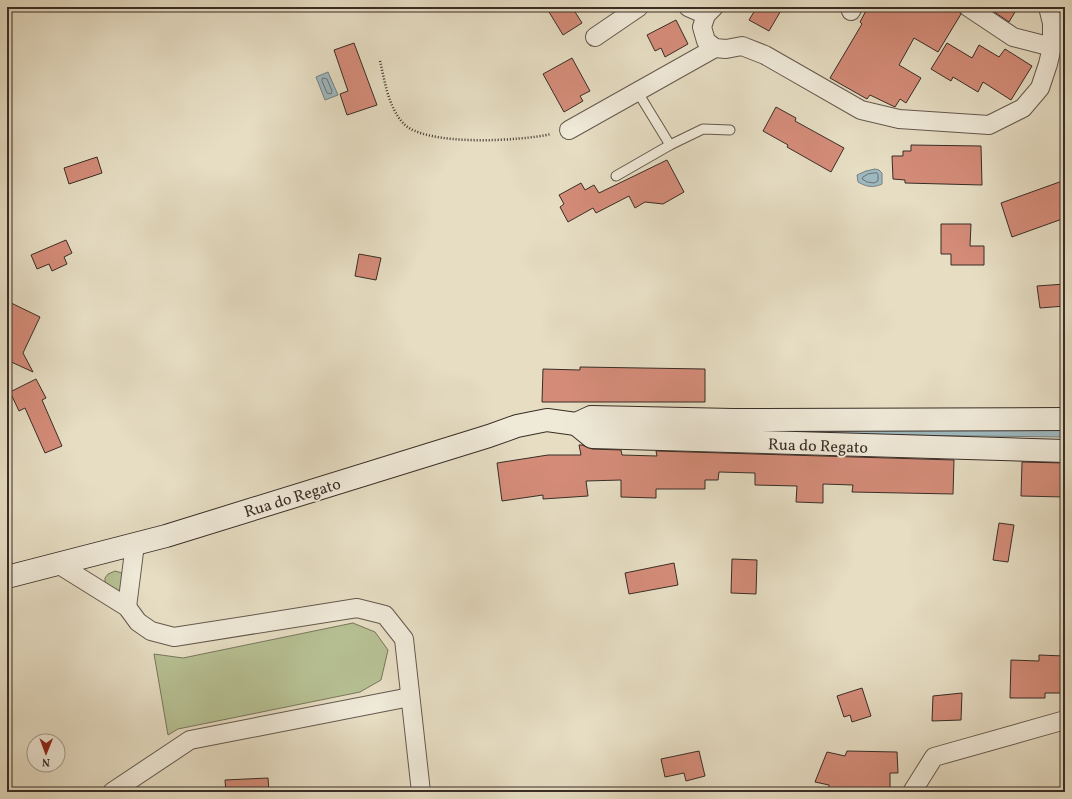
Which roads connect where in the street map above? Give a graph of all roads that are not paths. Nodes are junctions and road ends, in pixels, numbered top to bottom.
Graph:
1 (640, 7) edge
2 (688, 7) edge
3 (968, 7) edge
4 (710, 11) edge
5 (1055, 17) edge
6 (595, 37) dead end
7 (1052, 47) junction
8 (715, 48) junction
9 (638, 91) junction
10 (569, 130) road end
11 (730, 130) dead end
12 (670, 145) junction
13 (616, 176) dead end
14 (1065, 419) edge
15 (576, 424) junction
16 (1065, 451) edge
17 (135, 544) junction
18 (58, 564) junction
19 (7, 577) edge
20 (127, 607) junction
21 (410, 697) junction
22 (1065, 720) edge
23 (112, 792) edge
24 (421, 792) edge
25 (912, 792) edge

1 - 6 street
2 - 4 street
3 - 7 street
4 - 8 street
5 - 7 street
7 - 8 street
8 - 9 street
9 - 10 street
9 - 12 lane
11 - 12 lane
12 - 13 lane
14 - 15 street, Rua do Regato
15 - 16 street, Rua do Regato
15 - 17 street, Rua do Regato
17 - 18 street, Rua do Regato
17 - 20 street
18 - 19 street, Rua do Regato
18 - 20 street
20 - 21 street
21 - 23 street
21 - 24 street
22 - 25 street

